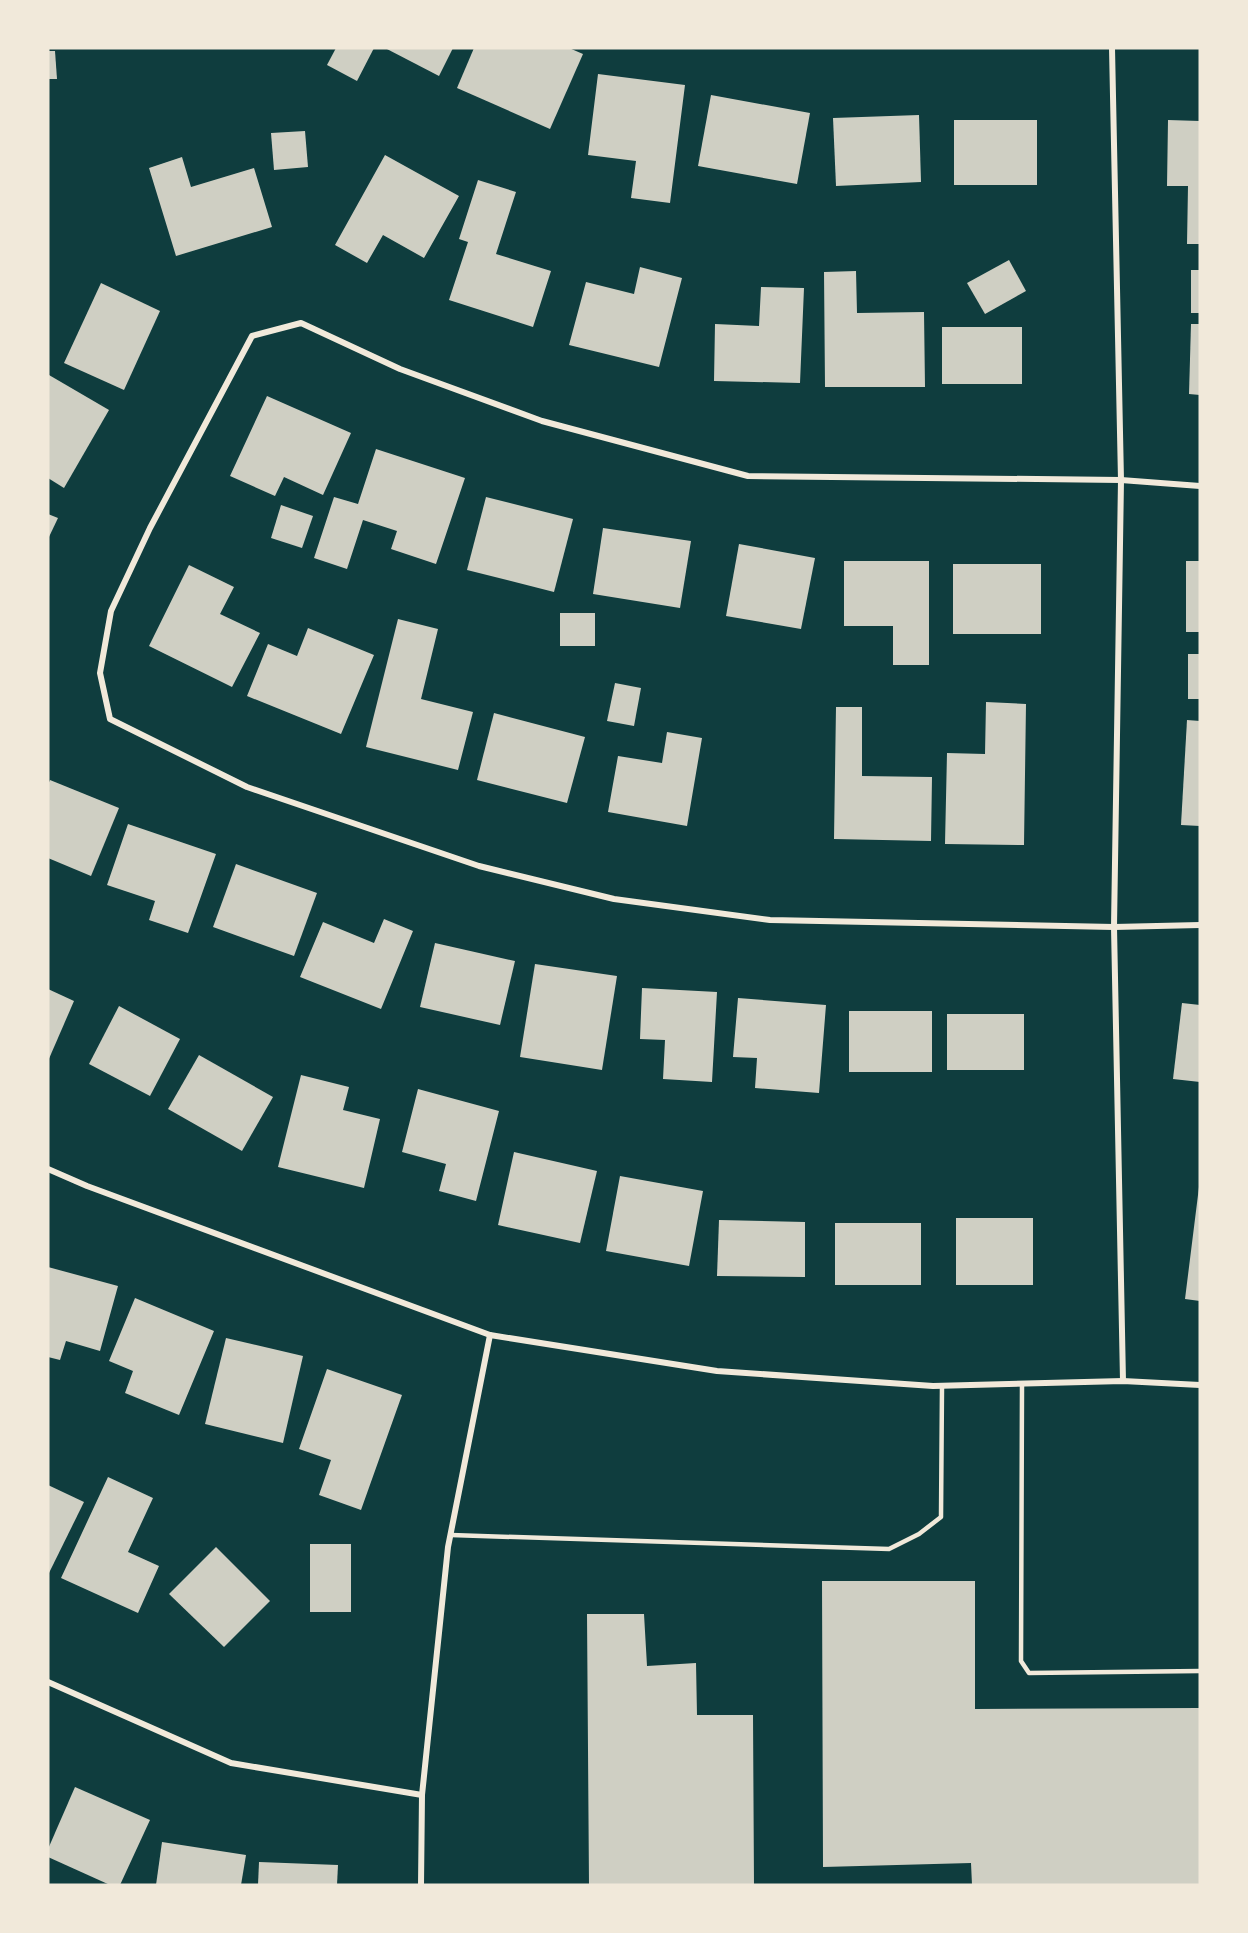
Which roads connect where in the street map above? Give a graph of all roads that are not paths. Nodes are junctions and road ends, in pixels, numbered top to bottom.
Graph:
1 (1112, 48) edge
2 (1121, 480) junction
3 (1200, 486) edge
4 (1200, 925) edge
5 (1114, 927) junction
6 (48, 1169) edge
7 (490, 1335) junction
8 (1123, 1381) junction
9 (1022, 1384) junction
10 (1200, 1385) edge
11 (942, 1386) junction
12 (451, 1535) junction
13 (1200, 1671) edge
14 (48, 1682) edge
15 (422, 1795) junction
16 (421, 1885) edge

1 - 2 street
2 - 3 street
2 - 5 street
2 - 5 street
4 - 5 street
5 - 8 street
6 - 7 street
7 - 11 street
7 - 12 street
8 - 9 street
8 - 10 street
9 - 11 street
9 - 13 lane
11 - 12 lane
12 - 15 street
14 - 15 street
15 - 16 street

